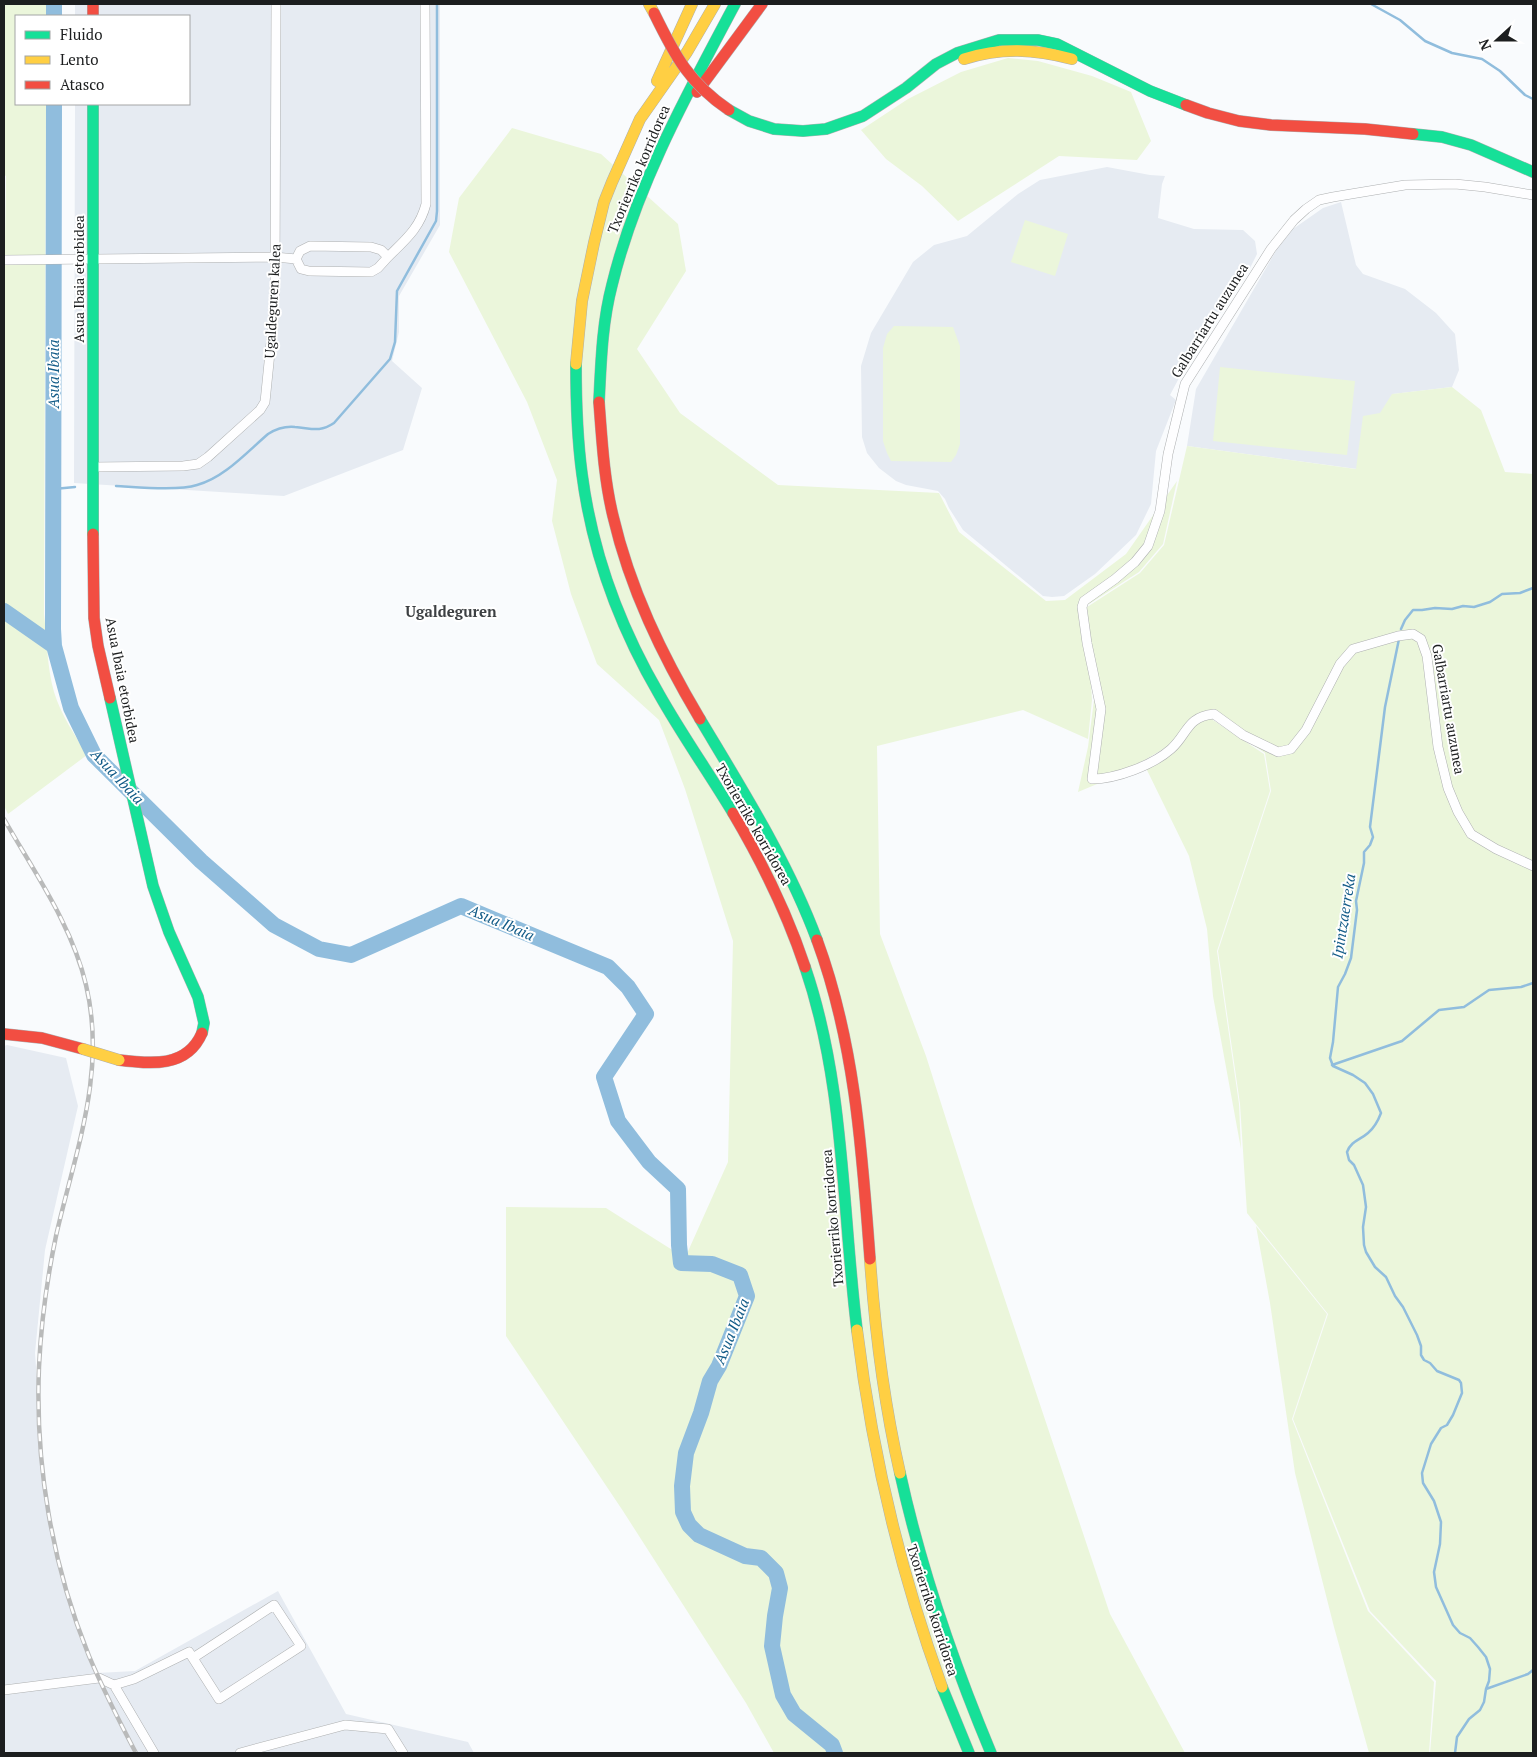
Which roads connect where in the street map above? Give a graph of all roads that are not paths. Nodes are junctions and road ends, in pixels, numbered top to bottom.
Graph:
1 (276, 4) edge
2 (425, 4) edge
3 (692, 4) edge
4 (706, 4) edge
5 (715, 4) edge
6 (735, 4) edge
7 (761, 5) edge
8 (652, 8) edge
9 (662, 86) junction
10 (93, 105) edge
11 (638, 124) junction
12 (672, 125) junction
13 (1411, 134) junction
14 (1533, 172) edge
15 (1533, 176) edge
16 (1533, 195) edge
17 (388, 257) junction
18 (275, 258) junction
19 (93, 259) junction
20 (296, 259) junction
21 (4, 260) edge
22 (93, 467) junction
23 (1533, 866) edge
24 (4, 1034) edge
25 (193, 1658) junction
26 (114, 1685) junction
27 (4, 1690) edge
28 (154, 1753) edge
29 (240, 1753) edge
30 (403, 1753) edge
31 (969, 1753) edge
32 (991, 1753) edge

1 - 18 street, Ugaldeguren kalea
2 - 17 street
3 - 11 main road
4 - 9 main road
5 - 9 main road, Txorierriko korridorea
6 - 12 main road, Txorierriko korridorea
7 - 12 main road
8 - 13 main road, bridge
9 - 11 main road, Txorierriko korridorea
10 - 19 main road, Asua Ibaia etorbidea
11 - 31 main road, Txorierriko korridorea
12 - 32 main road, Txorierriko korridorea
13 - 14 main road
13 - 15 main road
16 - 23 street, Galbarriartu auzunea
17 - 20 street
17 - 20 street
18 - 19 street
18 - 20 street
18 - 22 street, Ugaldeguren kalea
19 - 21 street
19 - 22 main road, Asua Ibaia etorbidea
22 - 24 main road, Asua Ibaia etorbidea, bridge
25 - 25 street
25 - 26 street
26 - 27 street
26 - 28 street
29 - 30 street

